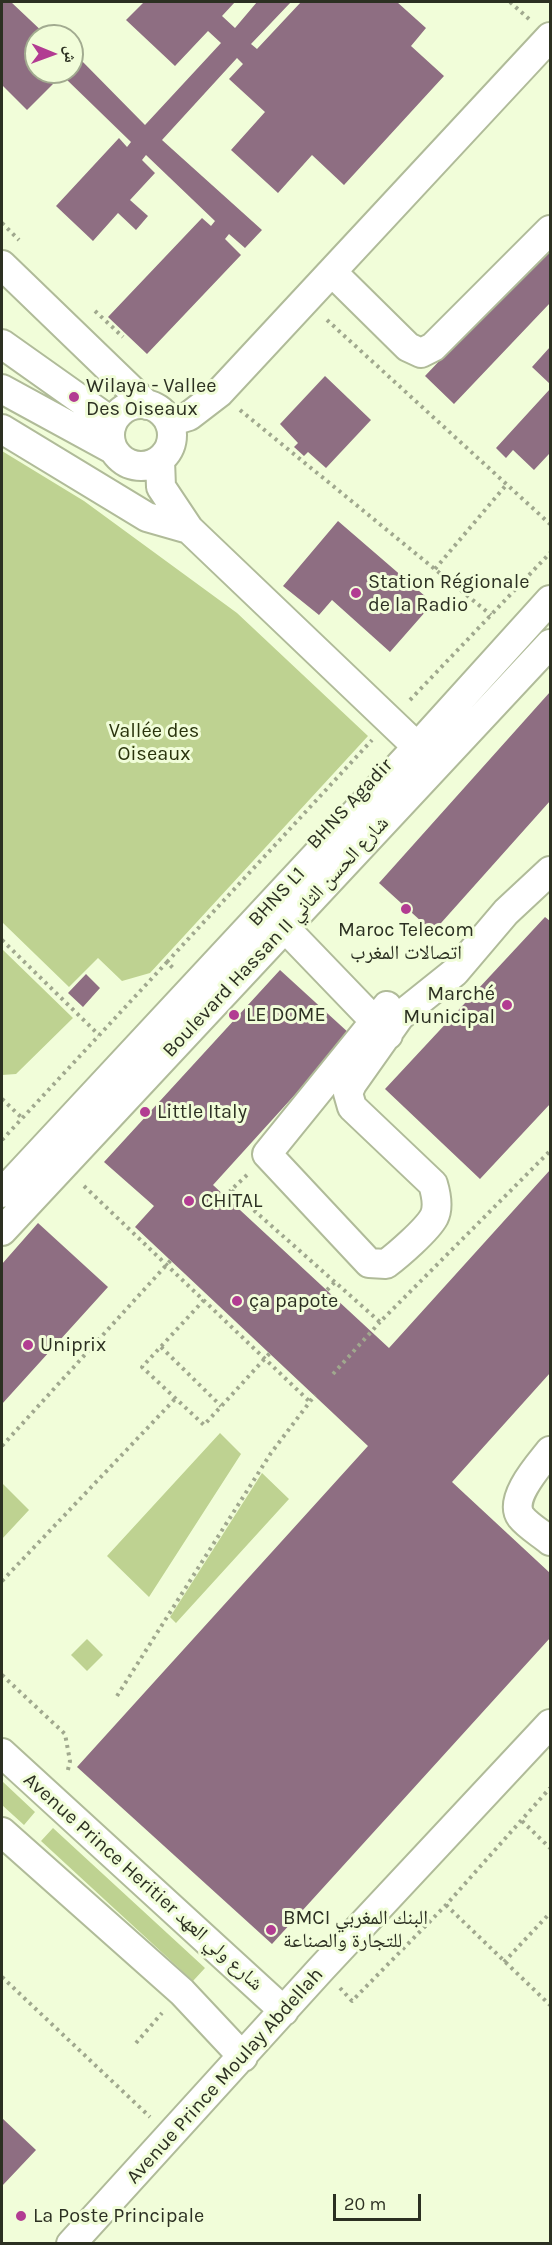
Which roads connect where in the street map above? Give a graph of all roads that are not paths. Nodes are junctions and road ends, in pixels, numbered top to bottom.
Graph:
1 (550, 38) edge
2 (550, 230) edge
3 (2, 265) edge
4 (332, 272) junction
5 (2, 344) edge
6 (2, 389) edge
7 (158, 413) junction
8 (2, 429) edge
9 (112, 435) junction
10 (160, 460) junction
11 (189, 529) junction
12 (550, 587) edge
13 (550, 600) edge
14 (550, 644) edge
15 (422, 751) junction
16 (550, 871) edge
17 (291, 922) junction
18 (387, 1019) junction
19 (2, 1178) edge
20 (2, 1192) edge
21 (2, 1232) edge
22 (550, 1452) edge
23 (550, 1541) edge
24 (550, 1724) edge
25 (2, 1753) edge
26 (2, 1832) edge
27 (284, 2012) junction
28 (243, 2057) junction
29 (71, 2244) edge

1 - 4 street
2 - 4 street
3 - 7 street
4 - 7 street
5 - 9 street
6 - 9 street
7 - 9 street
7 - 10 street
8 - 11 street
9 - 10 street
10 - 11 street
11 - 15 street
12 - 15 street, BHNS Agadir
13 - 15 street, BHNS L1
14 - 15 street, Boulevard Hassan II شارع الحسن الثاني
15 - 17 street, Boulevard Hassan II شارع الحسن الثاني
15 - 19 street, BHNS Agadir
15 - 20 street, BHNS L1
16 - 18 street
17 - 18 street
17 - 21 street, Boulevard Hassan II شارع الحسن الثاني
18 - 18 street
22 - 23 street
24 - 27 street, Avenue Prince Moulay Abdellah
25 - 27 street, Avenue Prince Heritier شارع ولي العهد
26 - 28 street
27 - 28 street, Avenue Prince Moulay Abdellah
28 - 29 street, Avenue Prince Moulay Abdellah

